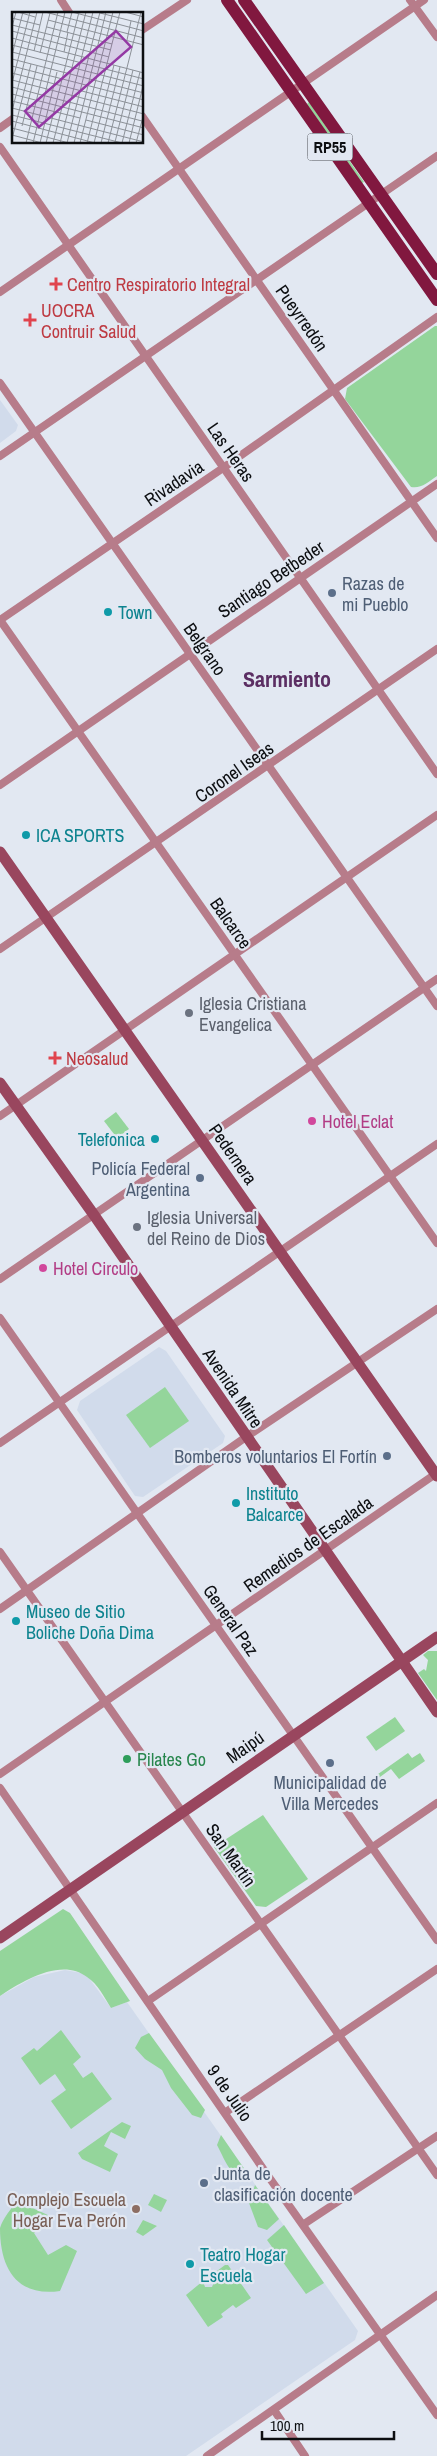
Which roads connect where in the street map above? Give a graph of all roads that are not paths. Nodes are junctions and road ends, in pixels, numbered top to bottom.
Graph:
1 (61, 0) edge
2 (187, 0) edge
3 (227, 0) edge
4 (244, 0) edge
5 (424, 0) edge
6 (413, 3) edge
7 (69, 12) edge
8 (144, 29) edge
9 (437, 37) edge
10 (303, 83) junction
11 (291, 91) junction
12 (12, 119) edge
13 (144, 119) edge
14 (0, 128) edge
15 (0, 147) edge
16 (437, 156) edge
17 (180, 169) junction
18 (381, 194) junction
19 (368, 203) junction
20 (69, 245) junction
21 (437, 274) edge
22 (256, 279) junction
23 (0, 292) edge
24 (437, 300) edge
25 (437, 317) edge
26 (145, 355) junction
27 (0, 383) edge
28 (333, 388) junction
29 (34, 432) junction
30 (0, 456) edge
31 (222, 468) junction
32 (437, 484) edge
33 (412, 502) junction
34 (437, 538) edge
35 (112, 543) junction
36 (300, 578) junction
37 (0, 620) edge
38 (437, 650) edge
39 (190, 653) junction
40 (378, 691) junction
41 (78, 731) junction
42 (269, 766) junction
43 (437, 774) edge
44 (0, 785) edge
45 (437, 815) edge
46 (157, 843) junction
47 (0, 852) edge
48 (347, 876) junction
49 (47, 918) junction
50 (0, 949) edge
51 (234, 953) junction
52 (437, 979) edge
53 (424, 988) junction
54 (437, 1006) edge
55 (124, 1029) junction
56 (312, 1065) junction
57 (0, 1083) edge
58 (15, 1105) junction
59 (0, 1116) edge
60 (202, 1140) junction
61 (437, 1144) edge
62 (389, 1177) junction
63 (94, 1215) junction
64 (437, 1243) edge
65 (280, 1251) junction
66 (0, 1279) edge
67 (437, 1309) edge
68 (0, 1318) edge
69 (170, 1326) junction
70 (358, 1363) junction
71 (59, 1402) junction
72 (246, 1437) junction
73 (0, 1443) edge
74 (436, 1475) edge
75 (138, 1513) junction
76 (324, 1550) junction
77 (0, 1552) edge
78 (26, 1590) junction
79 (0, 1609) edge
80 (216, 1625) junction
81 (437, 1637) edge
82 (402, 1662) junction
83 (106, 1703) junction
84 (437, 1712) edge
85 (293, 1734) junction
86 (0, 1774) edge
87 (0, 1788) edge
88 (437, 1803) edge
89 (182, 1812) junction
90 (372, 1847) junction
91 (71, 1890) junction
92 (260, 1923) junction
93 (0, 1938) edge
94 (437, 1940) edge
95 (437, 1969) edge
96 (148, 2001) junction
97 (339, 2035) junction
98 (226, 2112) junction
99 (437, 2136) edge
100 (418, 2148) junction
101 (437, 2176) edge
102 (304, 2224) junction
103 (437, 2296) edge
104 (381, 2335) junction
105 (274, 2410) junction
106 (437, 2415) edge
107 (207, 2456) edge
108 (306, 2456) edge

1 - 7 street
2 - 8 street
3 - 11 main road, RP55
4 - 10 main road, RP55
5 - 6 street
6 - 9 street
6 - 10 street
10 - 11 street
10 - 18 main road, RP55
11 - 17 street
11 - 19 main road, RP55
12 - 14 street
13 - 17 street, Pueyrredón
15 - 20 street, Las Heras
16 - 18 street
17 - 20 street
17 - 22 street, Pueyrredón
18 - 19 street
18 - 21 main road, RP55
19 - 22 street
19 - 24 main road, RP55
20 - 23 street
20 - 26 street, Las Heras
22 - 26 street
22 - 28 street, Pueyrredón
25 - 28 street, Rivadavia
26 - 29 street
26 - 31 street, Las Heras
27 - 29 street, Belgrano
28 - 31 street, Rivadavia
28 - 33 street, Pueyrredón
29 - 30 street
29 - 35 street, Belgrano
31 - 35 street, Rivadavia
31 - 36 street, Las Heras
32 - 33 street, Santiago Betbeder
33 - 34 street, Pueyrredón
33 - 36 street, Santiago Betbeder
35 - 37 street, Rivadavia
35 - 39 street, Belgrano
36 - 39 street, Santiago Betbeder
36 - 40 street, Las Heras
37 - 41 street, Balcarce
38 - 40 street, Coronel Iseas
39 - 41 street, Santiago Betbeder
39 - 42 street, Belgrano
40 - 42 street, Coronel Iseas
40 - 43 street, Las Heras
41 - 44 street, Santiago Betbeder
41 - 46 street, Balcarce
42 - 46 street, Coronel Iseas
42 - 48 street, Belgrano
45 - 48 street
46 - 49 street, Coronel Iseas
46 - 51 street, Balcarce
47 - 49 street, Pedernera
48 - 51 street
48 - 53 street, Belgrano
49 - 50 street, Coronel Iseas
49 - 55 street, Pedernera
51 - 55 street
51 - 56 street, Balcarce
52 - 53 street
53 - 54 street, Belgrano
53 - 56 street
55 - 58 street
55 - 60 street, Pedernera
56 - 60 street
56 - 62 street, Balcarce
57 - 58 street, Avenida Mitre
58 - 59 street
58 - 63 street, Avenida Mitre
60 - 63 street
60 - 65 street, Pedernera
61 - 62 street
62 - 64 street, Balcarce
62 - 65 street
63 - 66 street
63 - 69 street, Avenida Mitre
65 - 69 street
65 - 70 street, Pedernera
67 - 70 street
68 - 71 street, General Paz
69 - 71 street
69 - 72 street, Avenida Mitre
70 - 72 street
70 - 74 street, Pedernera
71 - 73 street
71 - 75 street, General Paz
72 - 75 street
72 - 76 street, Avenida Mitre
74 - 76 street, Remedios de Escalada
75 - 78 street
75 - 80 street, General Paz
76 - 80 street, Remedios de Escalada
76 - 82 street, Avenida Mitre
77 - 78 street, San Martín
78 - 79 street
78 - 83 street, San Martín
80 - 83 street, Remedios de Escalada
80 - 85 street, General Paz
81 - 82 street, Maipú
82 - 84 street, Avenida Mitre
82 - 85 street, Maipú
83 - 86 street, Remedios de Escalada
83 - 89 street, San Martín
85 - 89 street, Maipú
85 - 90 street, General Paz
87 - 91 street, 9 de Julio
88 - 90 street
89 - 91 street, Maipú
89 - 92 street, San Martín
90 - 92 street
90 - 94 street, General Paz
91 - 93 street, Maipú
91 - 96 street, 9 de Julio
92 - 96 street
92 - 97 street, San Martín
95 - 97 street
96 - 98 street, 9 de Julio
97 - 98 street
97 - 100 street, San Martín
98 - 102 street, 9 de Julio
99 - 100 street
100 - 101 street, San Martín
100 - 102 street
102 - 104 street, 9 de Julio
103 - 104 street
104 - 105 street
104 - 106 street, 9 de Julio
105 - 107 street
105 - 108 street

